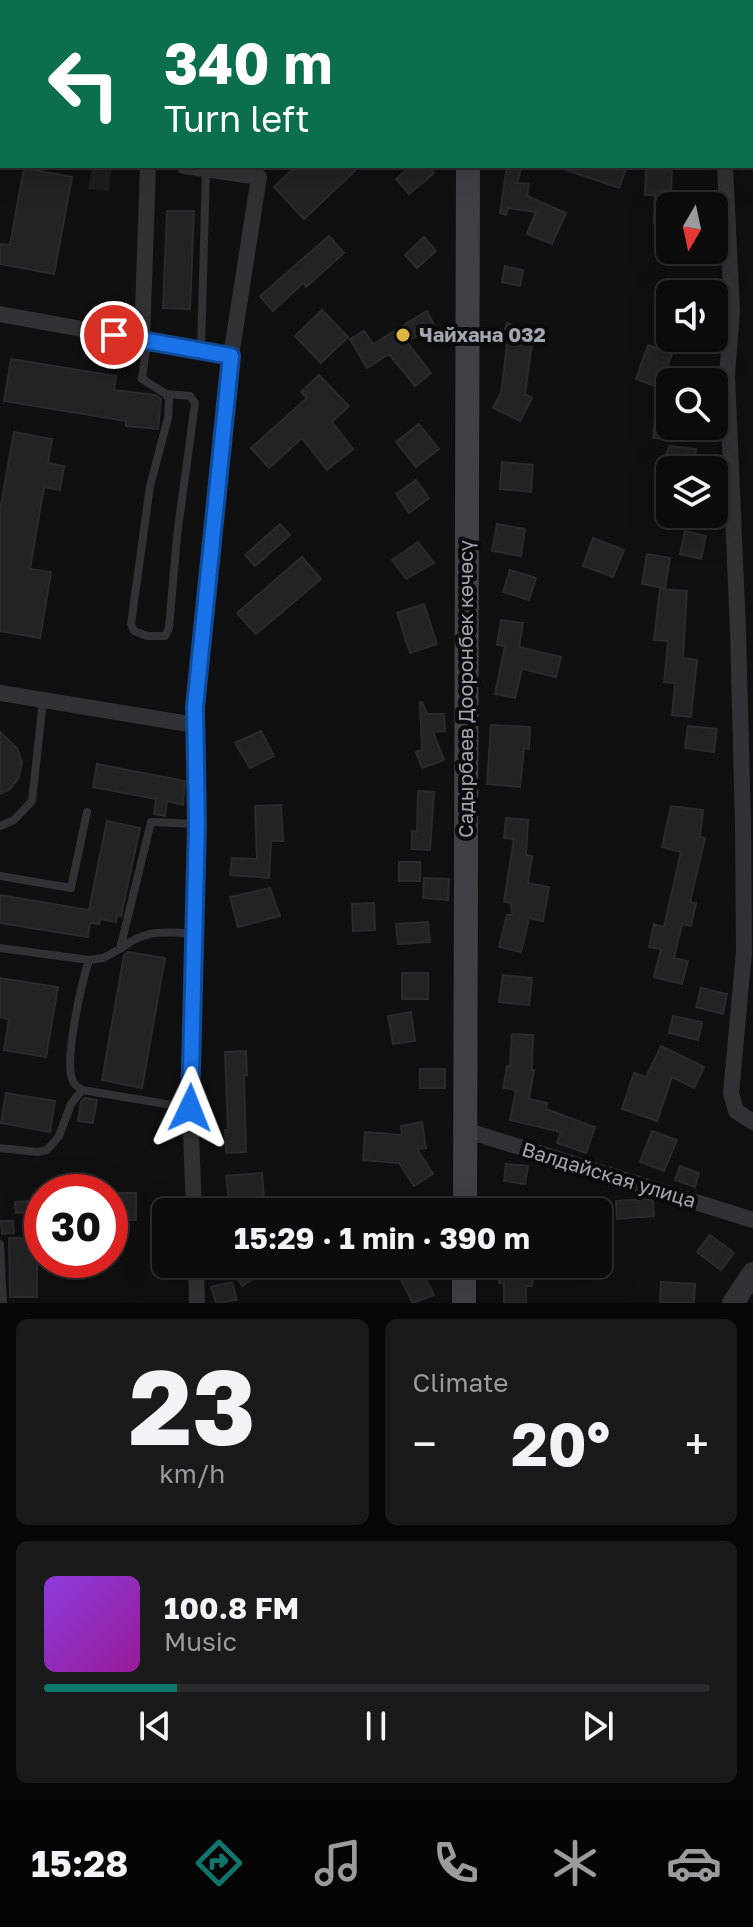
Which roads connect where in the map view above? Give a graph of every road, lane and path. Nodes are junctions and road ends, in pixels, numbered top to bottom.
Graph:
1 (148, 168) edge
2 (199, 168) edge
3 (468, 168) edge
4 (725, 168) edge
5 (206, 169) junction
6 (260, 172) edge
7 (0, 314) edge
8 (145, 340) junction
9 (201, 351) junction
10 (231, 356) junction
11 (166, 394) junction
12 (0, 693) edge
13 (43, 700) junction
14 (195, 725) junction
15 (87, 812) dead end
16 (197, 824) junction
17 (0, 826) edge
18 (0, 876) edge
19 (194, 933) junction
20 (0, 948) edge
21 (120, 949) junction
22 (89, 960) junction
23 (82, 1090) junction
24 (190, 1108) junction
25 (753, 1122) edge
26 (465, 1130) junction
27 (0, 1148) edge
28 (193, 1198) edge
29 (465, 1198) edge
30 (753, 1220) edge
31 (0, 1244) edge
32 (753, 1273) edge
33 (196, 1278) edge
34 (464, 1278) edge
35 (3, 1303) edge
36 (197, 1303) edge
37 (464, 1303) edge
38 (733, 1303) edge

1 - 8 street
2 - 5 street
3 - 26 main road, Садырбаев Дооронбек көчөсү
4 - 25 street
5 - 6 street
5 - 9 lane
6 - 10 street
7 - 8 street
8 - 9 street
8 - 11 lane
9 - 10 street
10 - 14 street
11 - 11 lane
12 - 13 street
13 - 14 street
13 - 17 lane
14 - 16 street
15 - 18 lane
16 - 19 street
16 - 21 lane
19 - 21 lane
19 - 24 street
20 - 22 lane
21 - 22 lane
22 - 23 lane
23 - 24 lane
23 - 27 lane
24 - 28 street
26 - 29 main road, Садырбаев Дооронбек көчөсү
26 - 30 street, Валдайская улица
31 - 35 lane
32 - 38 street
33 - 36 street
34 - 37 main road

